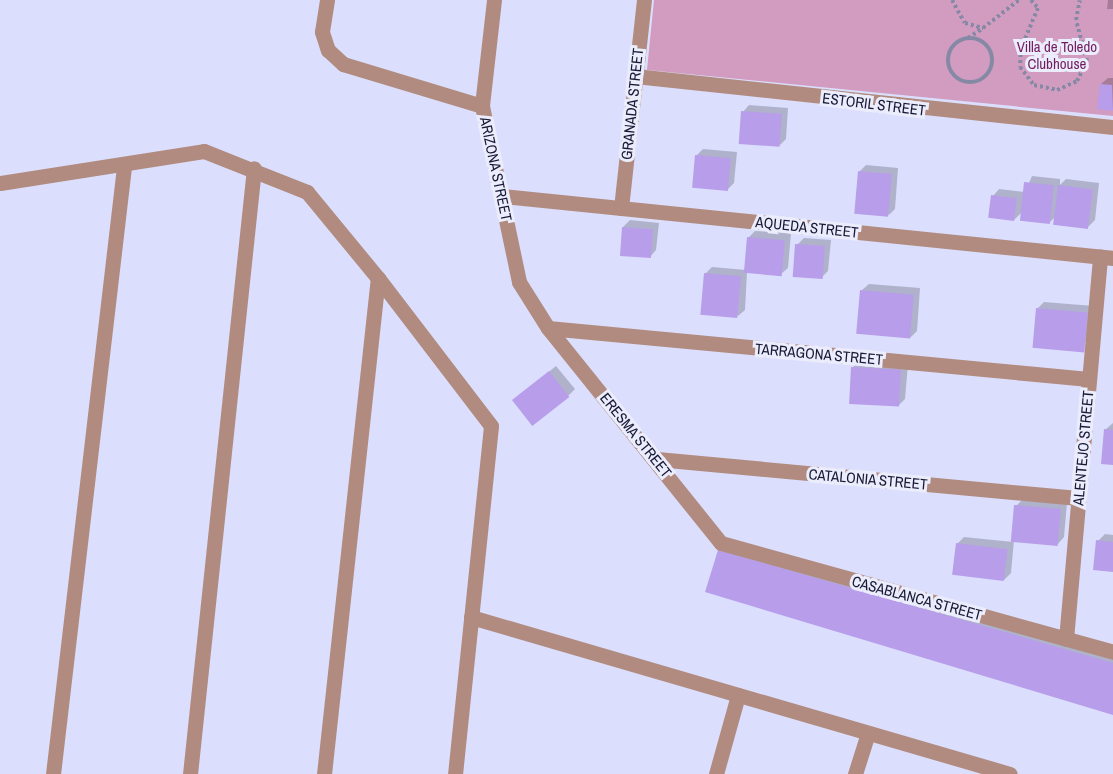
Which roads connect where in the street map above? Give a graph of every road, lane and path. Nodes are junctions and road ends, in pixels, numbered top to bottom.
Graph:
1 (327, 0) edge
2 (494, 0) edge
3 (644, 0) edge
4 (952, 0) edge
5 (1019, 0) edge
6 (1031, 0) edge
7 (1080, 0) edge
8 (983, 28) junction
9 (968, 38) junction
10 (635, 76) junction
11 (482, 106) junction
12 (1113, 127) edge
13 (124, 167) junction
14 (254, 168) junction
15 (0, 183) edge
16 (502, 196) junction
17 (621, 208) junction
18 (1107, 257) edge
19 (378, 278) junction
20 (548, 328) junction
21 (1089, 379) junction
22 (657, 459) junction
23 (1078, 498) junction
24 (720, 543) joint
25 (471, 617) junction
26 (1066, 639) junction
27 (1113, 652) edge
28 (738, 695) junction
29 (868, 733) junction
30 (1003, 773) edge
31 (53, 774) edge
32 (190, 774) edge
33 (324, 774) edge
34 (455, 774) edge
35 (716, 774) edge
36 (855, 774) edge

1 - 11 street
2 - 11 street, ARIZONA STREET
3 - 10 street, GRANADA STREET
4 - 8 path
5 - 8 path
6 - 7 path
8 - 9 path
9 - 9 path
10 - 12 street, ESTORIL STREET
10 - 17 street, GRANADA STREET
11 - 16 street, ARIZONA STREET
13 - 14 street
13 - 15 street
13 - 31 street
14 - 19 street
14 - 32 street
16 - 17 street, AQUEDA STREET
16 - 20 street, ARIZONA STREET
17 - 18 street, AQUEDA STREET
18 - 21 street, ALENTEJO STREET
19 - 25 street
19 - 33 street
20 - 21 street, TARRAGONA STREET
20 - 22 street, ERESMA STREET
21 - 23 street, ALENTEJO STREET
22 - 23 street, CATALONIA STREET
22 - 24 street, ERESMA STREET
23 - 26 street, ALENTEJO STREET
24 - 26 street, CASABLANCA STREET
25 - 28 street
25 - 34 street
26 - 27 street, CASABLANCA STREET
28 - 29 street
28 - 35 street
29 - 30 street
29 - 36 street

